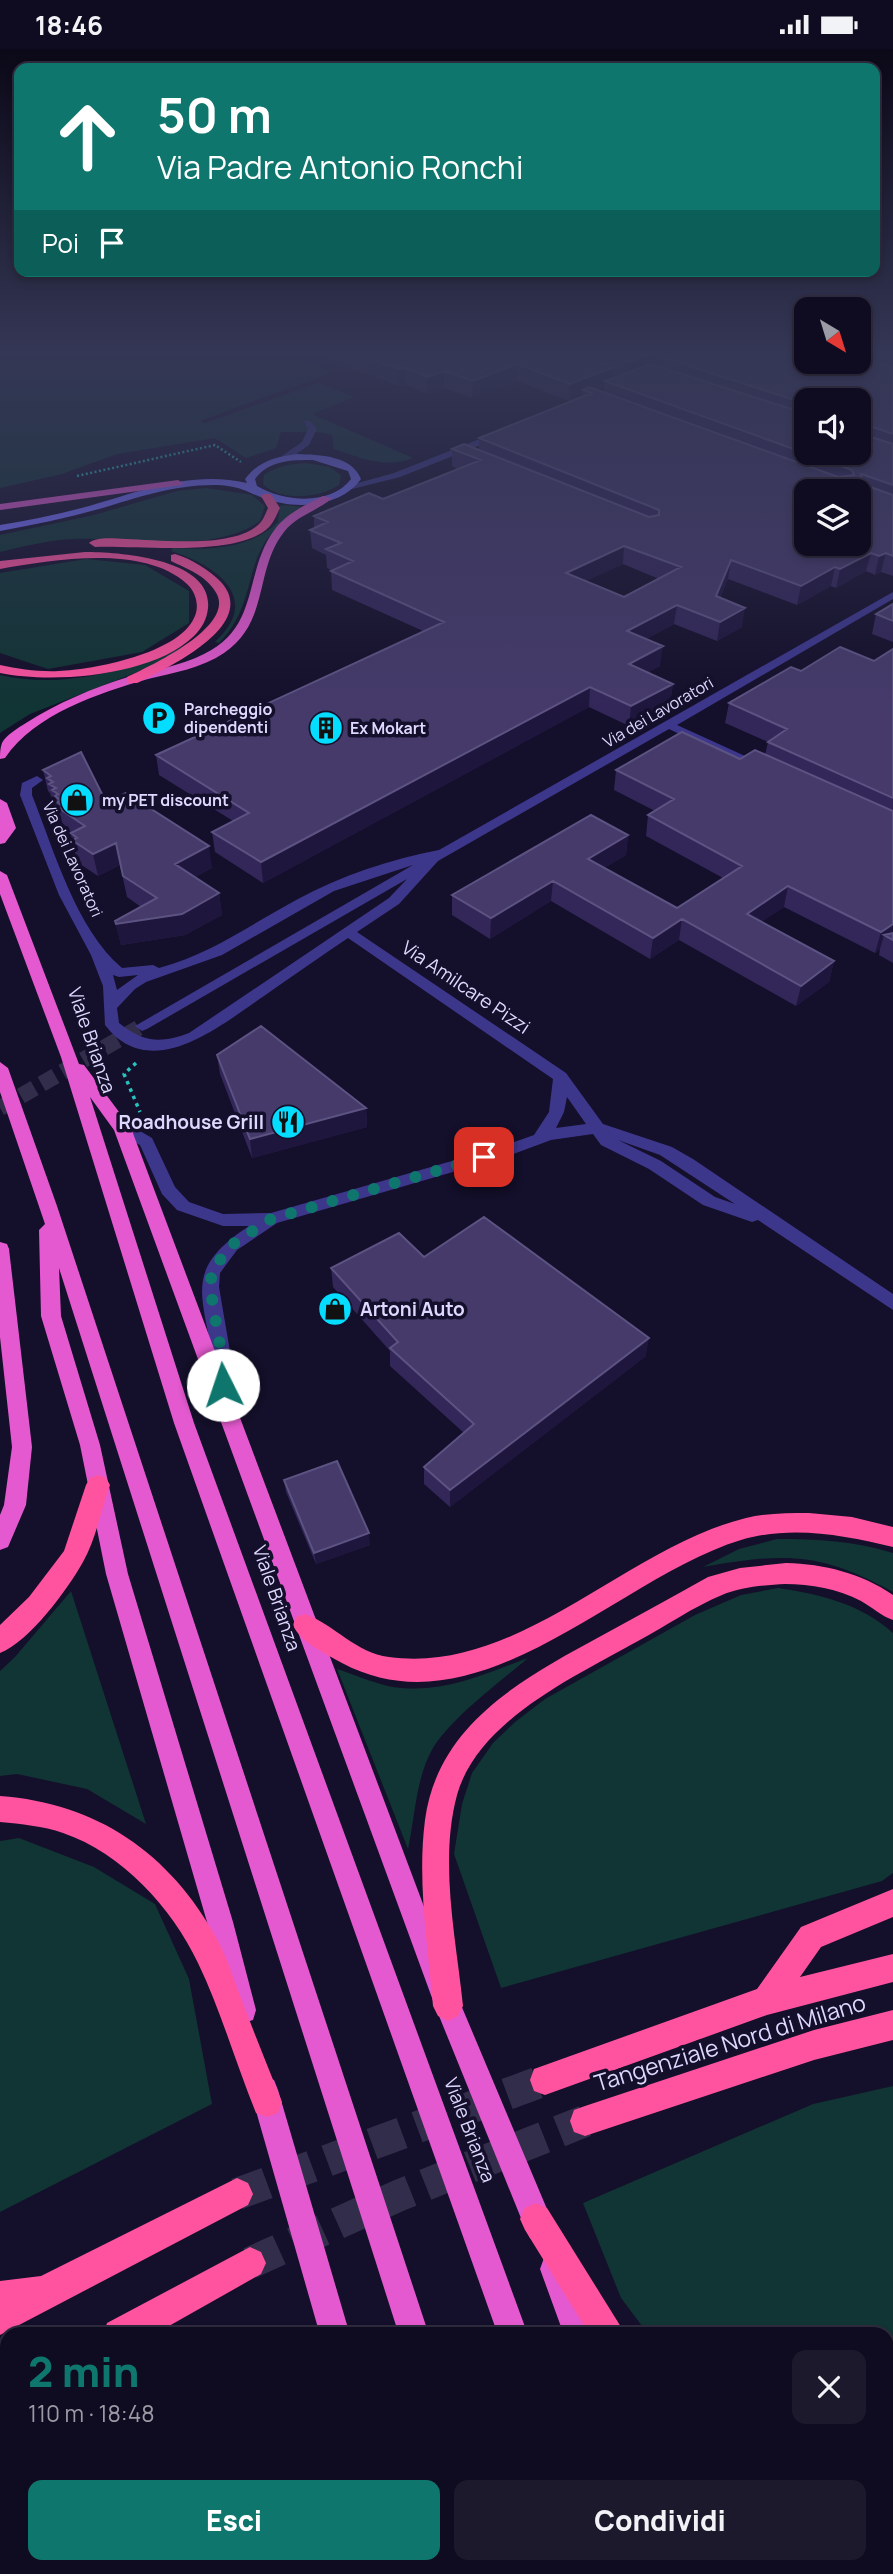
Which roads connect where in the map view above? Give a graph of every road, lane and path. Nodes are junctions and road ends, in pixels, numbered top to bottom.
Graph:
1 (355, 472) edge
2 (242, 473) edge
3 (254, 473) edge
4 (367, 473) edge
5 (402, 473) edge
6 (397, 475) junction
7 (205, 482) junction
8 (178, 483) junction
9 (352, 486) junction
10 (253, 488) junction
11 (267, 496) junction
12 (327, 498) junction
13 (0, 507) edge
14 (0, 528) edge
15 (76, 547) junction
16 (0, 557) edge
17 (0, 565) edge
18 (893, 595) edge
19 (0, 669) edge
20 (132, 680) junction
21 (671, 726) junction
22 (0, 755) edge
23 (773, 773) edge
24 (37, 781) dead end
25 (0, 803) edge
26 (0, 840) edge
27 (438, 854) junction
28 (0, 875) edge
29 (348, 932) junction
30 (98, 955) junction
31 (160, 970) junction
32 (110, 1008) junction
33 (142, 1026) tunnel mouth
34 (69, 1057) junction
35 (0, 1068) edge
36 (561, 1077) junction
37 (122, 1128) junction
38 (601, 1134) junction
39 (538, 1140) junction
40 (48, 1206) junction
41 (271, 1219) junction
42 (0, 1249) edge
43 (893, 1303) edge
44 (223, 1402) junction
45 (98, 1485) junction
46 (893, 1537) edge
47 (0, 1540) edge
48 (893, 1609) edge
49 (305, 1625) junction
50 (0, 1641) edge
51 (0, 1809) edge
52 (893, 1903) edge
53 (893, 1968) edge
54 (766, 2000) junction
55 (448, 2006) junction
56 (893, 2025) edge
57 (545, 2080) tunnel mouth
58 (267, 2102) junction
59 (585, 2121) tunnel mouth
60 (237, 2194) tunnel mouth
61 (536, 2219) junction
62 (250, 2263) tunnel mouth
63 (50, 2289) junction
64 (0, 2297) edge
65 (0, 2318) edge
66 (134, 2327) edge
67 (333, 2327) edge
68 (411, 2327) edge
69 (510, 2327) edge
70 (576, 2327) edge
71 (605, 2327) edge

1 - 9 main road
2 - 7 main road
3 - 10 main road
4 - 6 street
5 - 6 street
6 - 9 street
7 - 8 main road
7 - 10 main road
8 - 13 highway
8 - 14 main road
9 - 12 main road
10 - 11 main road
11 - 12 main road
11 - 15 highway
12 - 20 highway
15 - 16 highway
15 - 20 highway
17 - 19 highway
18 - 21 street, Via dei Lavoratori
20 - 22 highway
21 - 23 street
21 - 27 street, Via dei Lavoratori
24 - 30 street, Via dei Lavoratori
25 - 26 highway
27 - 29 street, Via dei Lavoratori
27 - 31 street, Via dei Lavoratori
27 - 33 street, Via dei Lavoratori
28 - 34 highway, Viale Brianza
29 - 32 street, Via dei Lavoratori
29 - 36 street, Via Amilcare Pizzi
30 - 31 street, Via dei Lavoratori
30 - 32 street, Via dei Lavoratori
31 - 32 street, Via dei Lavoratori
34 - 37 highway
34 - 69 highway, Viale Brianza
35 - 40 highway
36 - 38 street, Via Amilcare Pizzi
36 - 39 street
37 - 41 street
37 - 44 highway
38 - 39 street
38 - 43 street, Via Amilcare Pizzi
39 - 41 street
40 - 45 highway
40 - 68 highway
41 - 44 street
42 - 47 highway
44 - 49 highway
45 - 50 highway
45 - 58 highway
46 - 49 highway
48 - 55 highway
49 - 55 highway
51 - 58 highway
52 - 54 highway
53 - 54 highway, Tangenziale Nord di Milano
54 - 57 highway, Tangenziale Nord di Milano
55 - 61 highway
56 - 59 highway, Tangenziale Nord di Milano
58 - 67 highway
60 - 63 highway
61 - 70 highway
61 - 71 highway
62 - 66 highway
63 - 64 highway
63 - 65 highway

